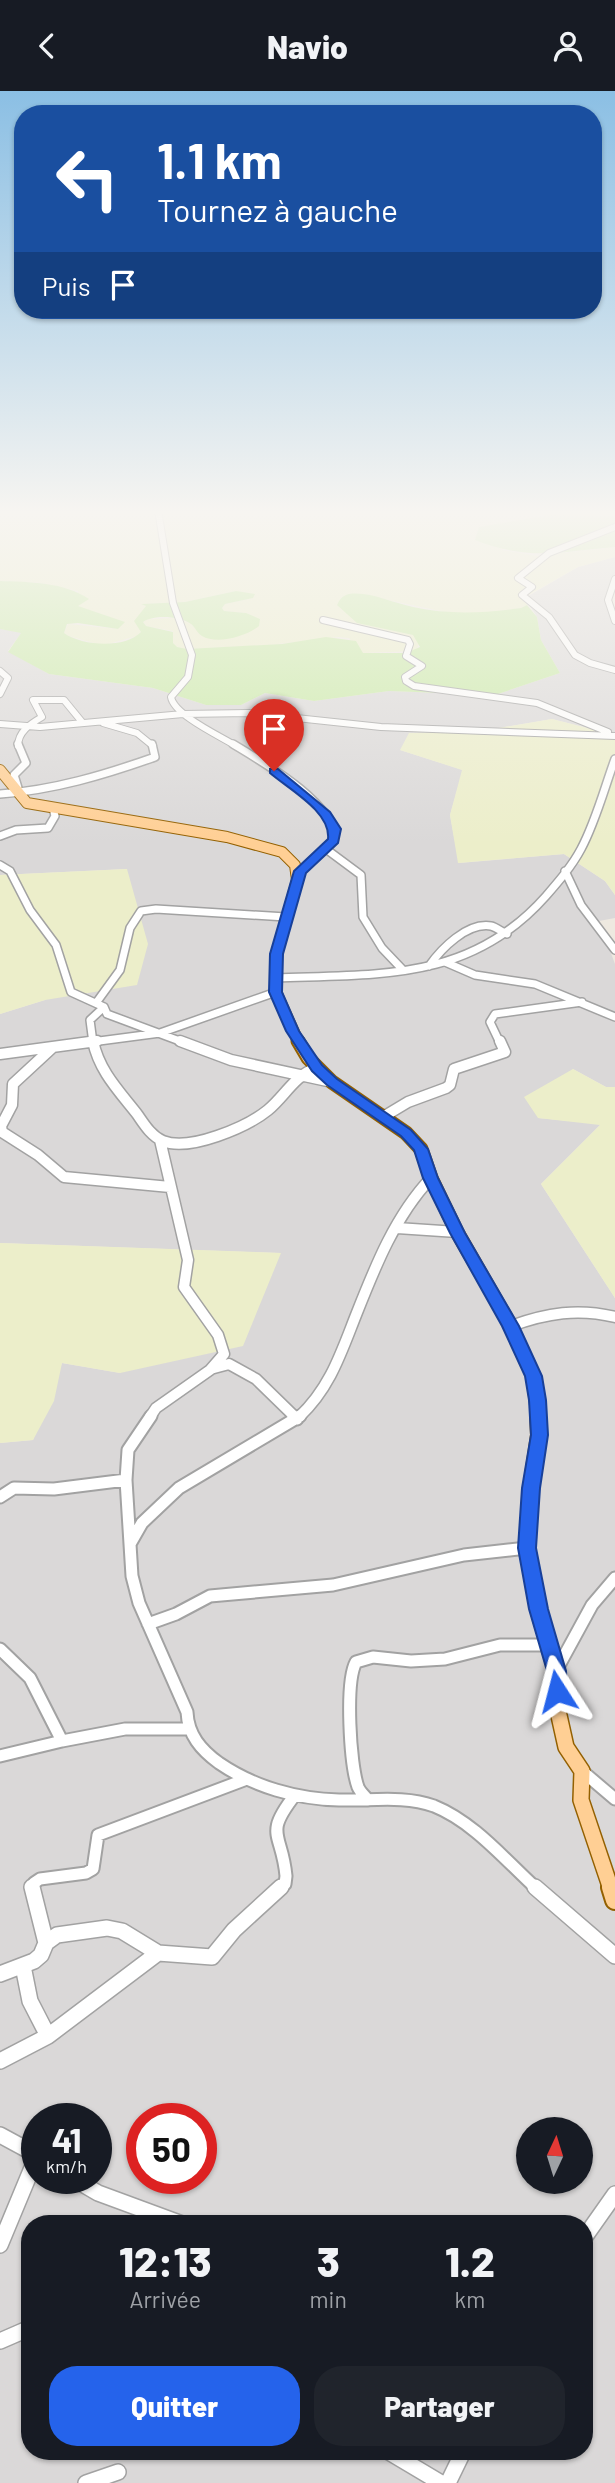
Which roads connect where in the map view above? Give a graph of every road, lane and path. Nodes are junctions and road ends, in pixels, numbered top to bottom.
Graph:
1 (179, 622) edge
2 (330, 622) edge
3 (552, 622) edge
4 (615, 670) edge
5 (0, 671) edge
6 (0, 694) edge
7 (183, 714) junction
8 (82, 722) junction
9 (99, 722) junction
10 (0, 724) edge
11 (12, 725) junction
12 (28, 727) junction
13 (0, 729) edge
14 (613, 735) edge
15 (615, 759) edge
16 (0, 770) edge
17 (20, 792) junction
18 (0, 796) edge
19 (53, 808) junction
20 (0, 836) edge
21 (326, 849) junction
22 (0, 865) edge
23 (565, 871) junction
24 (297, 880) junction
25 (286, 917) junction
26 (507, 934) junction
27 (615, 950) edge
28 (445, 962) junction
29 (429, 966) junction
30 (402, 969) junction
31 (276, 978) junction
32 (276, 992) junction
33 (582, 1002) junction
34 (100, 1005) junction
35 (615, 1017) edge
36 (160, 1033) junction
37 (91, 1043) junction
38 (53, 1048) junction
39 (0, 1054) edge
40 (316, 1068) junction
41 (297, 1077) junction
42 (332, 1082) junction
43 (383, 1118) junction
44 (160, 1140) junction
45 (431, 1178) junction
46 (170, 1187) junction
47 (397, 1228) junction
48 (457, 1233) junction
49 (615, 1317) edge
50 (510, 1326) junction
51 (210, 1370) junction
52 (297, 1419) junction
53 (125, 1480) junction
54 (0, 1497) edge
55 (527, 1548) junction
56 (131, 1555) junction
57 (615, 1578) edge
58 (148, 1624) junction
59 (549, 1645) junction
60 (0, 1649) edge
61 (556, 1671) junction
62 (188, 1729) junction
63 (62, 1741) junction
64 (0, 1756) edge
65 (582, 1771) junction
66 (244, 1780) junction
67 (295, 1795) junction
68 (615, 1799) edge
69 (368, 1800) junction
70 (615, 1900) edge
71 (46, 1943) junction
72 (158, 1953) junction
73 (615, 1956) edge
74 (23, 1966) junction
75 (0, 1974) edge
76 (48, 2036) junction
77 (0, 2061) edge
78 (0, 2135) edge
79 (21, 2147) edge
80 (21, 2194) edge
81 (100, 2194) edge
82 (615, 2194) edge
83 (157, 2215) edge
84 (593, 2225) edge
85 (0, 2245) edge
86 (21, 2333) edge
87 (0, 2341) edge
88 (402, 2460) edge
89 (459, 2460) edge
90 (118, 2472) dead end
91 (86, 2483) edge
92 (441, 2483) edge
93 (448, 2483) edge

1 - 7 street
2 - 14 street
3 - 4 street
5 - 6 street
7 - 9 street
7 - 14 street
7 - 21 street
8 - 9 street
8 - 12 street
8 - 12 street
9 - 17 street
10 - 11 street
11 - 12 street
11 - 13 street
12 - 17 street
15 - 23 street
16 - 17 main road
17 - 18 street
17 - 19 main road
19 - 20 street
19 - 24 main road
21 - 24 street
21 - 30 street
22 - 34 street
23 - 26 street
23 - 27 street
24 - 25 main road
25 - 31 main road
25 - 34 street
26 - 28 street
26 - 29 street
28 - 29 street
28 - 33 street
29 - 30 street
30 - 31 street
31 - 32 main road
32 - 36 street
32 - 40 main road
33 - 35 street
33 - 43 street
34 - 36 street
34 - 37 street
36 - 37 street
36 - 41 street
37 - 38 street
37 - 44 street
38 - 39 street
38 - 46 street
40 - 41 street
40 - 42 main road
41 - 42 street
41 - 44 street
42 - 43 main road
43 - 45 main road
44 - 46 street
45 - 47 street
45 - 48 main road
46 - 51 street
47 - 48 street
47 - 52 street
48 - 50 main road
49 - 50 street
50 - 55 main road
51 - 52 street
51 - 53 street
52 - 56 street
53 - 54 street
53 - 56 street
55 - 58 street
55 - 59 main road
56 - 58 street
57 - 61 street
58 - 62 street
59 - 61 main road
59 - 69 street
60 - 63 street
61 - 65 main road
62 - 63 street
62 - 66 street
63 - 64 street
65 - 68 street
65 - 70 main road
66 - 67 street
66 - 71 street
67 - 69 street
67 - 72 street
69 - 73 street
71 - 72 street
71 - 74 street
72 - 76 street
74 - 75 street
74 - 76 street
76 - 77 street
78 - 79 street
80 - 85 street
81 - 83 street
82 - 84 street
86 - 87 street
88 - 92 street
89 - 93 street
90 - 91 street

